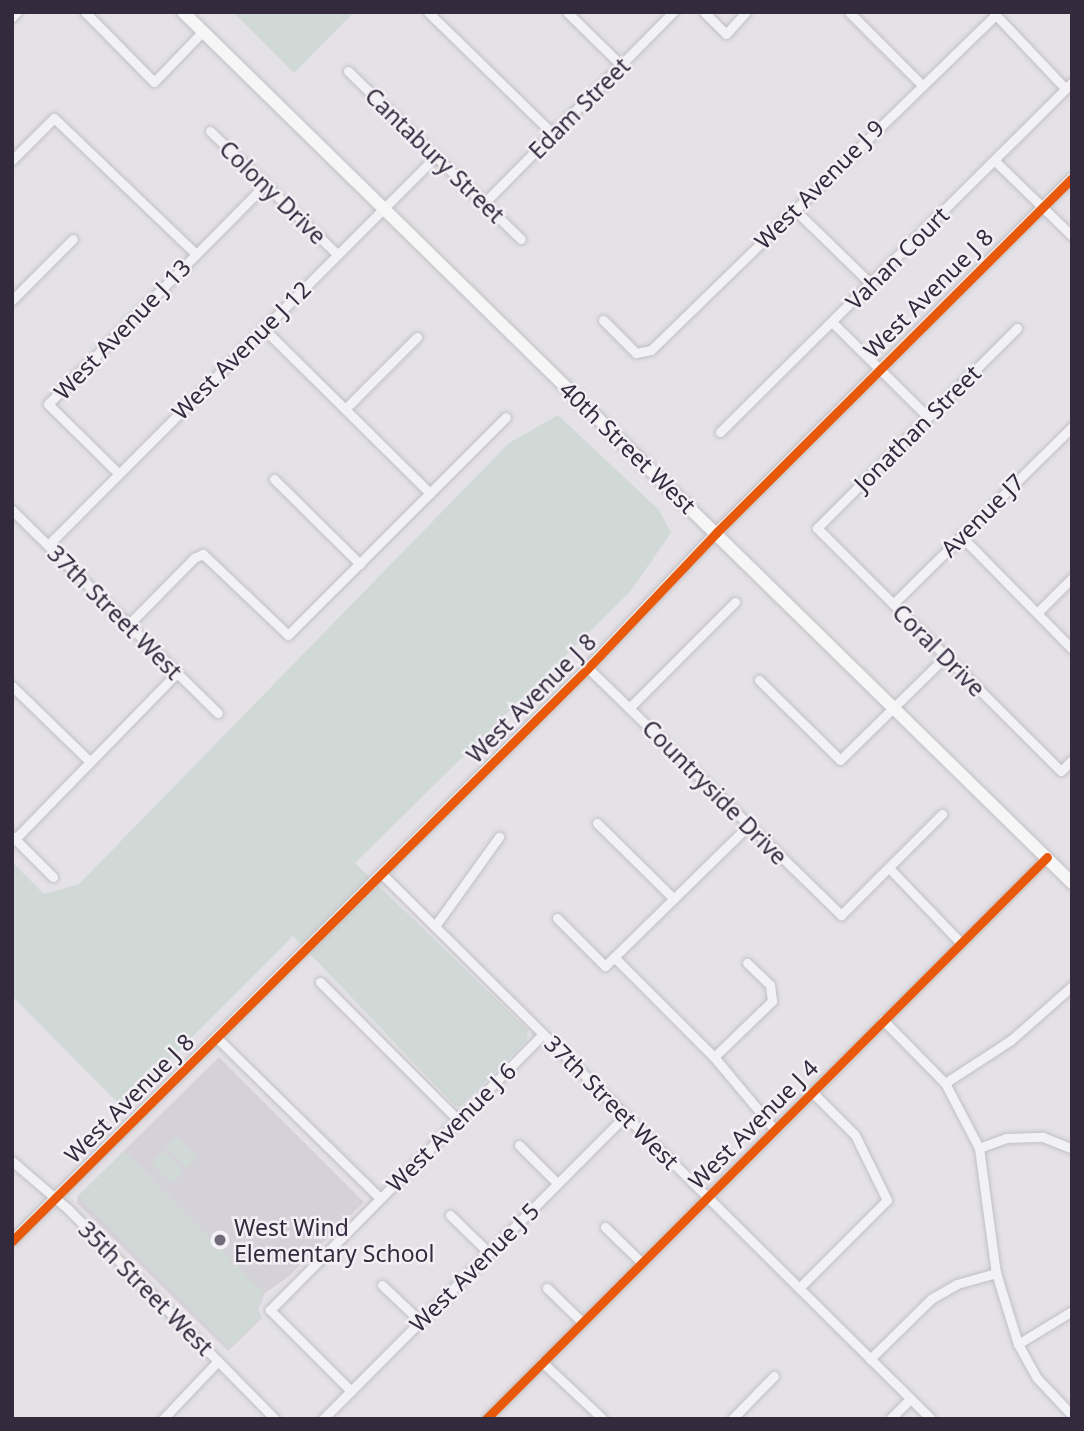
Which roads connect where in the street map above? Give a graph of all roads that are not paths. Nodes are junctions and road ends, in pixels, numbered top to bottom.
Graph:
1 (17, 12) edge
2 (85, 12) edge
3 (183, 12) edge
4 (428, 12) edge
5 (567, 12) edge
6 (673, 12) edge
7 (704, 12) edge
8 (746, 12) edge
9 (849, 12) edge
10 (994, 14) edge
11 (12, 17) edge
12 (203, 32) junction
13 (621, 65) junction
14 (348, 71) dead end
15 (921, 84) junction
16 (1069, 85) edge
17 (209, 131) dead end
18 (553, 134) junction
19 (436, 156) junction
20 (12, 160) edge
21 (995, 161) junction
22 (1072, 177) edge
23 (265, 185) junction
24 (484, 203) junction
25 (1042, 207) junction
26 (383, 209) junction
27 (794, 209) junction
28 (1072, 236) edge
29 (73, 239) dead end
30 (521, 239) dead end
31 (196, 254) junction
32 (337, 254) junction
33 (871, 284) junction
34 (12, 300) edge
35 (603, 320) dead end
36 (832, 322) junction
37 (263, 328) junction
38 (1017, 328) dead end
39 (417, 337) dead end
40 (880, 369) junction
41 (345, 409) junction
42 (506, 417) dead end
43 (928, 417) junction
44 (1072, 427) edge
45 (720, 432) dead end
46 (118, 473) junction
47 (274, 479) dead end
48 (430, 493) junction
49 (12, 510) edge
50 (817, 528) joint
51 (717, 532) junction
52 (961, 536) junction
53 (48, 545) junction
54 (360, 564) junction
55 (1072, 579) edge
56 (735, 602) dead end
57 (893, 604) junction
58 (1037, 613) junction
59 (128, 625) junction
60 (1072, 649) edge
61 (945, 657) junction
62 (588, 668) junction
63 (177, 673) junction
64 (759, 680) dead end
65 (12, 685) edge
66 (629, 708) junction
67 (893, 709) junction
68 (218, 713) dead end
69 (1072, 760) edge
70 (89, 761) junction
71 (942, 814) dead end
72 (597, 823) dead end
73 (748, 825) junction
74 (13, 837) edge
75 (499, 837) dead end
76 (1047, 857) junction
77 (889, 868) junction
78 (382, 874) junction
79 (52, 877) dead end
80 (1072, 883) edge
81 (674, 899) junction
82 (557, 918) dead end
83 (435, 926) junction
84 (960, 942) junction
85 (614, 957) junction
86 (747, 963) dead end
87 (320, 982) dead end
88 (1071, 985) edge
89 (883, 1020) junction
90 (543, 1034) junction
91 (217, 1038) junction
92 (714, 1057) junction
93 (945, 1083) junction
94 (813, 1093) junction
95 (625, 1116) junction
96 (457, 1119) junction
97 (775, 1130) junction
98 (519, 1145) dead end
99 (979, 1148) junction
100 (1072, 1149) edge
101 (12, 1161) edge
102 (557, 1183) junction
103 (707, 1197) junction
104 (380, 1198) junction
105 (53, 1200) junction
106 (450, 1215) dead end
107 (605, 1227) dead end
108 (12, 1241) edge
109 (488, 1252) junction
110 (640, 1262) junction
111 (996, 1273) junction
112 (382, 1285) dead end
113 (547, 1288) dead end
114 (799, 1289) junction
115 (1072, 1311) edge
116 (420, 1321) junction
117 (581, 1321) junction
118 (1018, 1344) junction
119 (870, 1359) junction
120 (218, 1361) junction
121 (542, 1362) junction
122 (774, 1376) dead end
123 (351, 1391) junction
124 (910, 1399) junction
125 (1072, 1414) edge
126 (163, 1419) edge
127 (275, 1419) edge
128 (323, 1419) edge
129 (486, 1419) edge
130 (603, 1419) edge
131 (732, 1419) edge
132 (890, 1419) edge
133 (931, 1419) edge

1 - 11 street
2 - 12 street
3 - 12 main road, 40th Street West
4 - 18 street
5 - 13 street
6 - 13 street, Edam Street
7 - 8 street
9 - 15 street
10 - 15 street, West Avenue J 9
10 - 16 street
12 - 26 main road, 40th Street West
13 - 18 street, Edam Street
14 - 19 street, Cantabury Street
15 - 27 street, West Avenue J 9
16 - 21 street, Vahan Court
17 - 23 street, Colony Drive
18 - 24 street, Edam Street
19 - 24 street, Cantabury Street
19 - 26 street, West Avenue J 12
20 - 31 street
21 - 25 street
21 - 33 street, Vahan Court
22 - 25 street, West Avenue J 8
23 - 31 street, West Avenue J 13
23 - 32 street, Colony Drive
24 - 30 street, Cantabury Street
25 - 28 street
25 - 40 street, West Avenue J 8
26 - 32 street, West Avenue J 12
26 - 51 main road, 40th Street West
27 - 33 street
27 - 35 street, West Avenue J 9
29 - 34 street
31 - 46 street, West Avenue J 13
32 - 37 street, West Avenue J 12
33 - 36 street, Vahan Court
36 - 40 street
36 - 45 street, Vahan Court
37 - 41 street
37 - 46 street, West Avenue J 12
38 - 43 street, Jonathan Street
39 - 41 street
40 - 43 street
40 - 51 street, West Avenue J 8
41 - 48 street
42 - 48 street
43 - 50 street, Jonathan Street
44 - 52 street, Avenue J7
46 - 53 street, West Avenue J 12
47 - 54 street
48 - 54 street
49 - 53 street, 37th Street West
50 - 57 street, Coral Drive
51 - 62 street, West Avenue J 8
51 - 67 main road, 40th Street West
52 - 57 street, Avenue J7
52 - 58 street
53 - 59 street, 37th Street West
54 - 59 street
55 - 58 street
56 - 66 street
57 - 61 street, Coral Drive
58 - 60 street
59 - 63 street, 37th Street West
61 - 67 street
61 - 69 street, Coral Drive
62 - 66 street, Countryside Drive
62 - 78 street, West Avenue J 8
63 - 68 street, 37th Street West
63 - 70 street
64 - 67 street
65 - 70 street
66 - 73 street, Countryside Drive
67 - 76 main road, 40th Street West
70 - 74 street
71 - 77 street
72 - 81 street
73 - 77 street, Countryside Drive
73 - 81 street
74 - 79 street
75 - 83 street
76 - 80 main road, 40th Street West
76 - 84 street, West Avenue J 4
77 - 84 street
78 - 83 street, 37th Street West
78 - 91 street, West Avenue J 8
81 - 85 street
82 - 85 street
83 - 90 street, 37th Street West
84 - 89 street, West Avenue J 4
85 - 92 street
86 - 92 street
87 - 96 street
88 - 93 street
89 - 93 street
89 - 94 street, West Avenue J 4
90 - 95 street, 37th Street West
90 - 96 street, West Avenue J 6
91 - 104 street
91 - 105 street, West Avenue J 8
92 - 97 street
93 - 99 street
94 - 97 street, West Avenue J 4
94 - 114 street
95 - 102 street, West Avenue J 5
95 - 103 street, 37th Street West
96 - 104 street, West Avenue J 6
97 - 103 street, West Avenue J 4
98 - 102 street
99 - 100 street
99 - 111 street
101 - 105 street, 35th Street West
102 - 109 street, West Avenue J 5
103 - 110 street, West Avenue J 4
103 - 114 street, 37th Street West
104 - 123 street, West Avenue J 6
105 - 108 street, West Avenue J 8
105 - 120 street, 35th Street West
106 - 109 street
107 - 110 street
109 - 116 street, West Avenue J 5
110 - 117 street, West Avenue J 4
111 - 118 street
111 - 119 street
112 - 116 street
113 - 117 street
114 - 119 street, 37th Street West
115 - 118 street
116 - 123 street, West Avenue J 5
117 - 121 street, West Avenue J 4
118 - 125 street
119 - 124 street, 37th Street West
120 - 126 street
120 - 127 street, 35th Street West
121 - 129 street, West Avenue J 4
121 - 130 street
122 - 131 street
123 - 128 street, West Avenue J 5
124 - 132 street
124 - 133 street, 37th Street West

